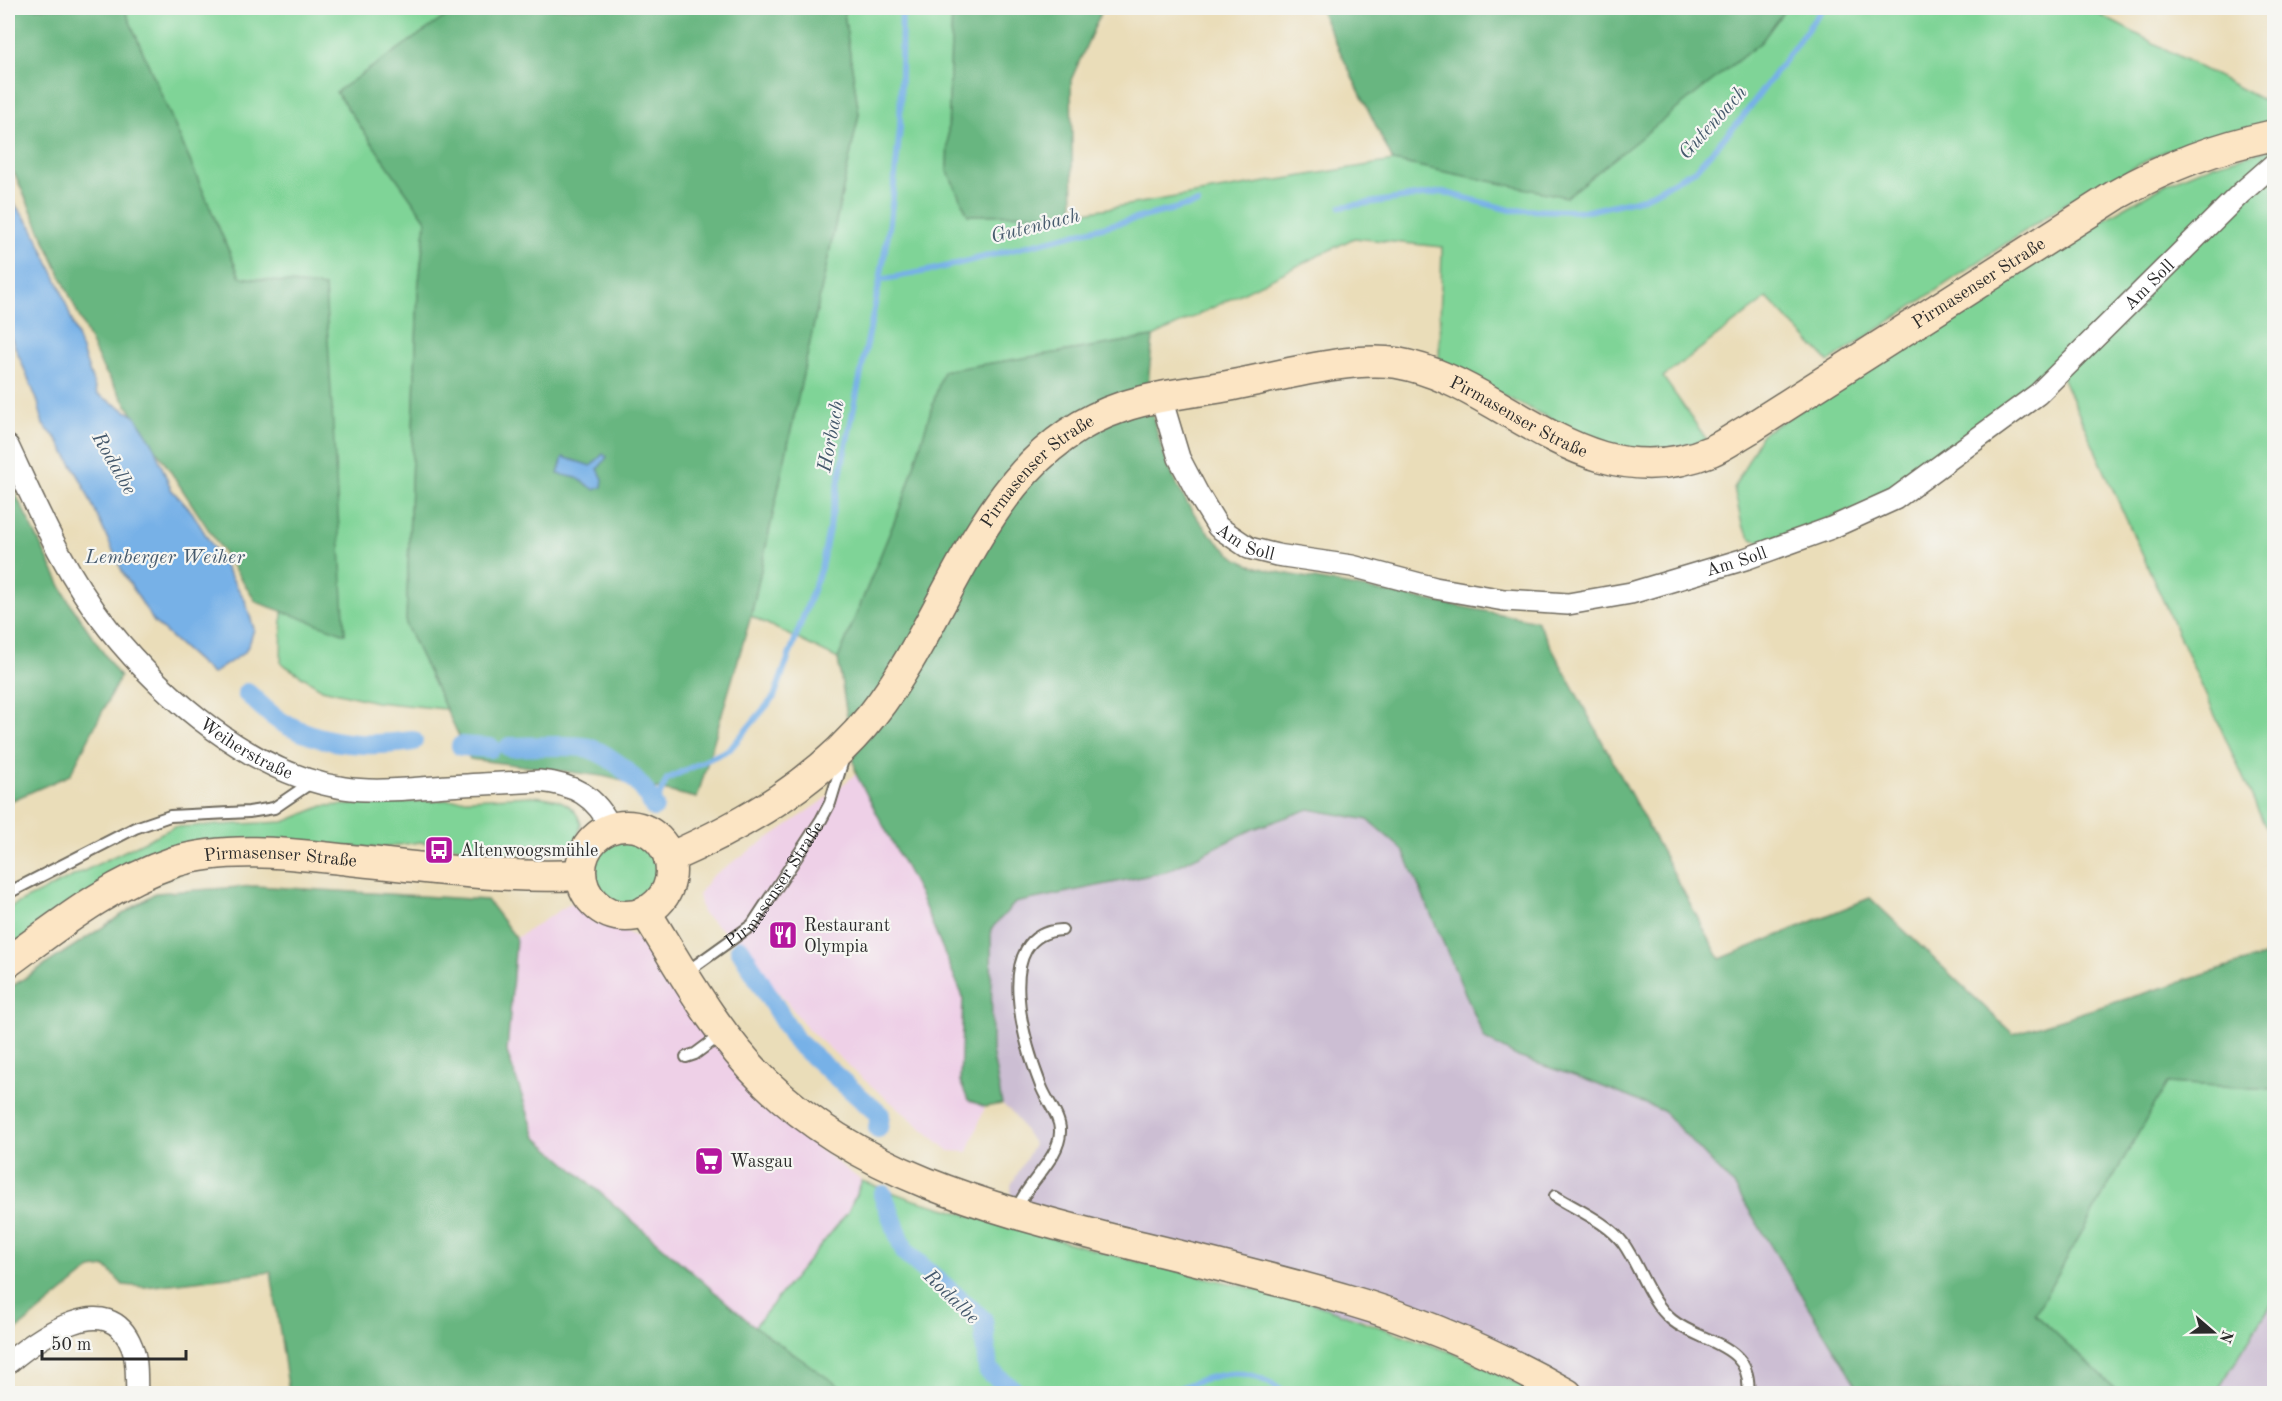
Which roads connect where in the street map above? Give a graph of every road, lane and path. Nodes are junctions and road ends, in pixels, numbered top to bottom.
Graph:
1 (2274, 135) edge
2 (2274, 164) edge
3 (1161, 398) junction
4 (8, 446) edge
5 (849, 742) junction
6 (312, 782) junction
7 (611, 828) junction
8 (669, 858) junction
9 (581, 875) junction
10 (8, 893) edge
11 (645, 911) junction
12 (1062, 930) dead end
13 (8, 962) edge
14 (684, 974) junction
15 (722, 1034) junction
16 (686, 1057) dead end
17 (1555, 1196) dead end
18 (1016, 1215) junction
19 (8, 1362) edge
20 (136, 1394) edge
21 (1567, 1394) edge
22 (1748, 1394) edge

1 - 3 main road, Pirmasenser Straße
2 - 3 street, Am Soll
3 - 5 main road, Pirmasenser Straße
4 - 6 street, Weiherstraße
5 - 8 main road, Pirmasenser Straße
5 - 14 lane, Pirmasenser Straße
6 - 7 street, Weiherstraße
6 - 10 lane
7 - 8 main road
7 - 9 main road
8 - 11 main road
9 - 11 main road
9 - 13 main road, Pirmasenser Straße
11 - 14 main road
12 - 18 lane
14 - 15 main road
15 - 16 lane
15 - 18 main road
17 - 22 lane
18 - 21 main road
19 - 20 street

